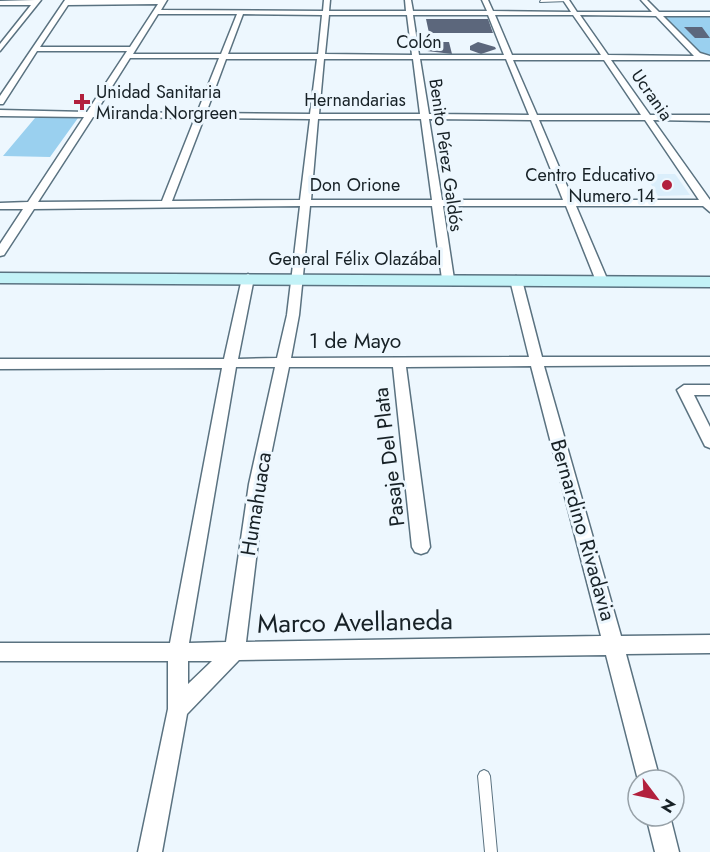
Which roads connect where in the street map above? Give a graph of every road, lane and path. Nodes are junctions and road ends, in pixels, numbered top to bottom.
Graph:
1 (327, 0) edge
2 (408, 0) edge
3 (485, 0) edge
4 (566, 0) edge
5 (644, 0) edge
6 (163, 1) edge
7 (541, 1) edge
8 (37, 2) edge
9 (67, 2) edge
10 (0, 3) edge
11 (157, 12) junction
12 (241, 12) junction
13 (326, 12) junction
14 (410, 13) junction
15 (490, 13) junction
16 (575, 13) junction
17 (657, 14) junction
18 (710, 14) edge
19 (0, 49) edge
20 (37, 49) junction
21 (130, 52) junction
22 (225, 57) junction
23 (322, 57) junction
24 (416, 57) junction
25 (509, 58) junction
26 (606, 58) junction
27 (706, 58) edge
28 (710, 63) edge
29 (0, 102) edge
30 (0, 113) edge
31 (91, 114) junction
32 (201, 116) junction
33 (316, 116) junction
34 (425, 117) junction
35 (536, 117) junction
36 (648, 118) junction
37 (710, 118) edge
38 (166, 202) junction
39 (305, 202) junction
40 (436, 202) junction
41 (570, 203) junction
42 (32, 205) junction
43 (709, 205) edge
44 (0, 206) edge
45 (0, 253) edge
46 (0, 278) edge
47 (248, 278) junction
48 (297, 278) junction
49 (447, 279) junction
50 (516, 280) junction
51 (602, 281) junction
52 (710, 282) edge
53 (710, 361) edge
54 (283, 362) junction
55 (399, 362) junction
56 (536, 362) junction
57 (0, 364) edge
58 (230, 364) junction
59 (710, 390) edge
60 (710, 442) edge
61 (421, 547) dead end
62 (710, 644) edge
63 (615, 645) junction
64 (235, 651) junction
65 (0, 652) edge
66 (178, 652) junction
67 (178, 709) junction
68 (646, 768) edge
69 (484, 776) dead end
70 (661, 828) edge
71 (150, 852) edge
72 (491, 852) edge
73 (667, 852) edge

1 - 13 street
2 - 14 street, Benito Pérez Galdós
3 - 15 street
4 - 7 lane
4 - 16 street, Ucrania
5 - 17 street
6 - 9 street
6 - 11 street
8 - 10 street
8 - 19 street
9 - 20 street
11 - 12 street
11 - 21 street
12 - 13 street
12 - 22 street
13 - 14 street
13 - 23 street
14 - 15 street
14 - 24 street, Benito Pérez Galdós
15 - 16 street
15 - 25 street
16 - 17 street
16 - 26 street, Ucrania
17 - 18 street
17 - 27 street
20 - 21 street, Colón
20 - 29 street
21 - 22 street, Colón
21 - 31 street
22 - 23 street, Colón
22 - 32 street
23 - 24 street, Colón
23 - 33 street
24 - 25 street, Colón
24 - 34 street, Benito Pérez Galdós
25 - 26 street, Colón
25 - 35 street
26 - 27 street, Colón
26 - 36 street, Ucrania
27 - 28 street
30 - 31 street, Hernandarias
31 - 32 street, Hernandarias
31 - 42 street
32 - 33 street, Hernandarias
32 - 38 street
33 - 34 street, Hernandarias
33 - 39 street
34 - 35 street, Hernandarias
34 - 40 street, Benito Pérez Galdós
35 - 36 street, Hernandarias
35 - 41 street
36 - 37 street, Hernandarias
36 - 43 street, Ucrania
38 - 39 street, Don Orione
38 - 42 street, Don Orione
39 - 40 street, Don Orione
39 - 48 street
40 - 41 street, Don Orione
40 - 49 street, Benito Pérez Galdós
41 - 43 street, Don Orione
41 - 51 street
42 - 44 street, Don Orione
42 - 45 street
46 - 47 street, General Félix Olazábal
47 - 48 street, General Félix Olazábal
47 - 58 street
48 - 49 street, General Félix Olazábal
48 - 54 street, Humahuaca
49 - 50 street, General Félix Olazábal
50 - 51 street, General Félix Olazábal
50 - 56 street, Bernardino Rivadavia
51 - 52 street, General Félix Olazábal
53 - 56 street, 1 de Mayo
54 - 55 street, 1 de Mayo
54 - 58 street, 1 de Mayo
54 - 64 street, Humahuaca
55 - 56 street, 1 de Mayo
55 - 61 street, Pasaje Del Plata
56 - 63 street, Bernardino Rivadavia
57 - 58 street, 1 de Mayo
58 - 66 street
59 - 60 street
62 - 63 street, Marco Avellaneda
63 - 64 street, Marco Avellaneda
63 - 68 street, Bernardino Rivadavia
64 - 66 street, Marco Avellaneda
64 - 67 street
65 - 66 street, Marco Avellaneda
66 - 67 street
67 - 71 street
69 - 72 lane
70 - 73 street

